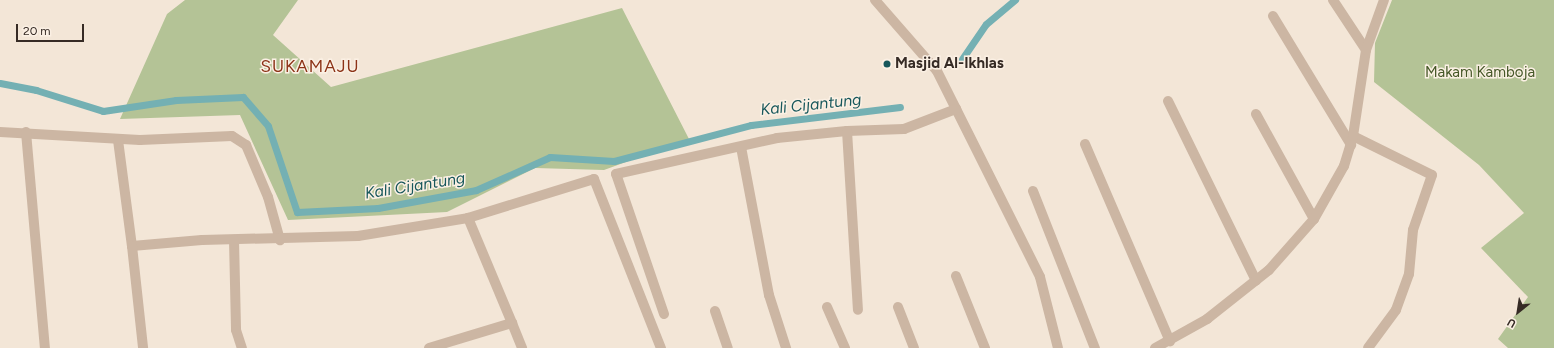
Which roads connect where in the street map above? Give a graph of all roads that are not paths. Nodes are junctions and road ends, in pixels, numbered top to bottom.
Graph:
1 (875, 0) edge
2 (1334, 0) edge
3 (1384, 0) edge
4 (1273, 16) dead end
5 (1366, 50) junction
6 (1168, 101) dead end
7 (956, 109) junction
8 (1256, 114) dead end
9 (846, 131) junction
10 (0, 132) edge
11 (26, 132) junction
12 (118, 140) junction
13 (1352, 141) junction
14 (1085, 144) dead end
15 (741, 147) junction
16 (1033, 191) dead end
17 (468, 218) junction
18 (1314, 219) junction
19 (234, 240) junction
20 (280, 240) junction
21 (132, 246) junction
22 (956, 276) dead end
23 (1256, 280) junction
24 (827, 307) dead end
25 (898, 307) dead end
26 (858, 310) dead end
27 (716, 311) dead end
28 (664, 314) dead end
29 (512, 324) junction
30 (1170, 341) junction
31 (45, 348) edge
32 (143, 348) edge
33 (242, 348) edge
34 (429, 348) edge
35 (522, 348) edge
36 (661, 348) edge
37 (728, 348) edge
38 (786, 348) edge
39 (844, 348) edge
40 (914, 348) edge
41 (985, 348) edge
42 (1058, 348) edge
43 (1095, 348) edge
44 (1155, 348) edge
45 (1368, 348) edge

1 - 7 street
2 - 5 street
3 - 5 street
4 - 13 street
5 - 13 street
6 - 23 street
7 - 9 street
7 - 42 street
8 - 18 street
9 - 15 street
9 - 26 street
10 - 11 street
11 - 12 street
11 - 31 street
12 - 20 street
12 - 21 street
13 - 18 street
13 - 45 street
14 - 30 street
15 - 28 street
15 - 38 street
16 - 43 street
17 - 20 street
17 - 29 street
17 - 36 street
18 - 23 street
19 - 20 street
19 - 21 street
19 - 33 street
21 - 32 street
22 - 41 street
23 - 30 street
24 - 39 street
25 - 40 street
27 - 37 street
29 - 34 street
29 - 35 street
30 - 44 street

